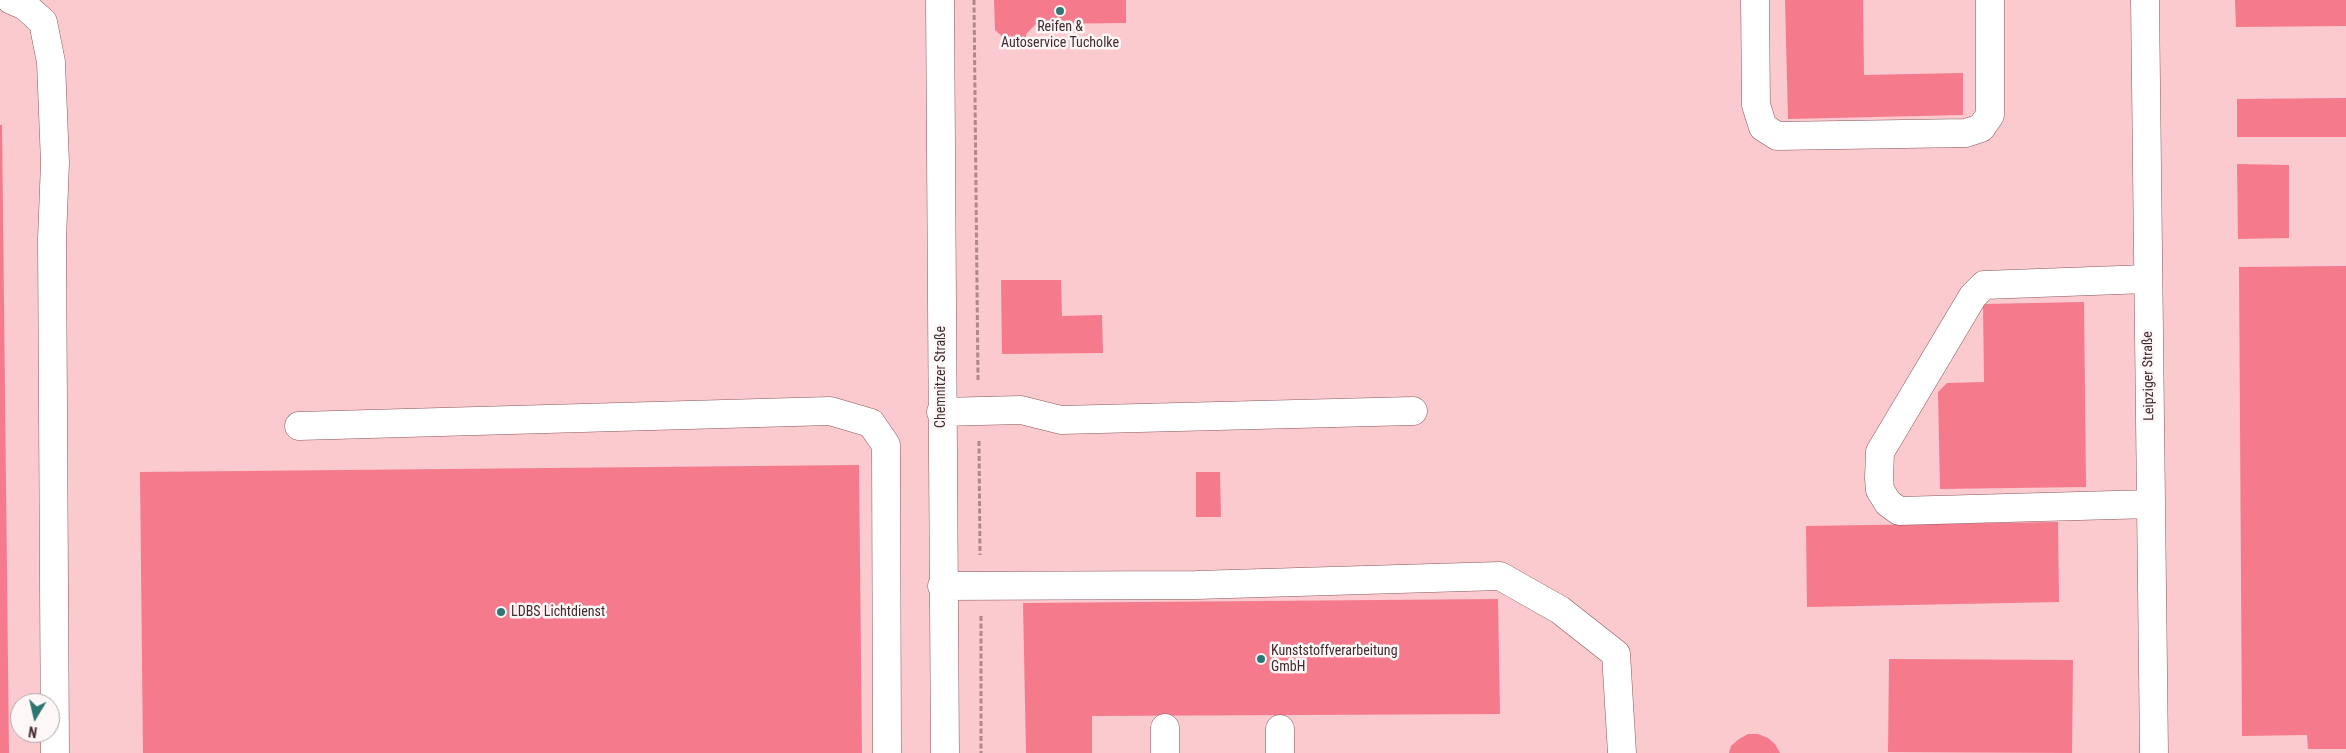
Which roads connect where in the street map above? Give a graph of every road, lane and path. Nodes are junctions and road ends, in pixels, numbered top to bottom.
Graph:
1 (11, 0) edge
2 (940, 0) edge
3 (974, 0) edge
4 (1755, 0) edge
5 (1990, 0) edge
6 (2145, 0) edge
7 (2147, 279) junction
8 (1413, 410) dead end
9 (941, 412) junction
10 (979, 413) junction
11 (298, 426) dead end
12 (2151, 504) junction
13 (942, 586) junction
14 (981, 586) junction
15 (55, 753) edge
16 (887, 753) edge
17 (945, 753) edge
18 (981, 753) edge
19 (1622, 753) edge
20 (2154, 753) edge

1 - 15 street
2 - 9 street, Chemnitzer Straße
3 - 10 path
4 - 5 street
6 - 7 street, Leipziger Straße
7 - 12 street, Leipziger Straße
7 - 12 street
8 - 10 street
9 - 10 street
9 - 13 street, Chemnitzer Straße
10 - 14 path
11 - 16 street
12 - 20 street, Leipziger Straße
13 - 14 street
13 - 17 street, Chemnitzer Straße
14 - 18 path
14 - 19 street

